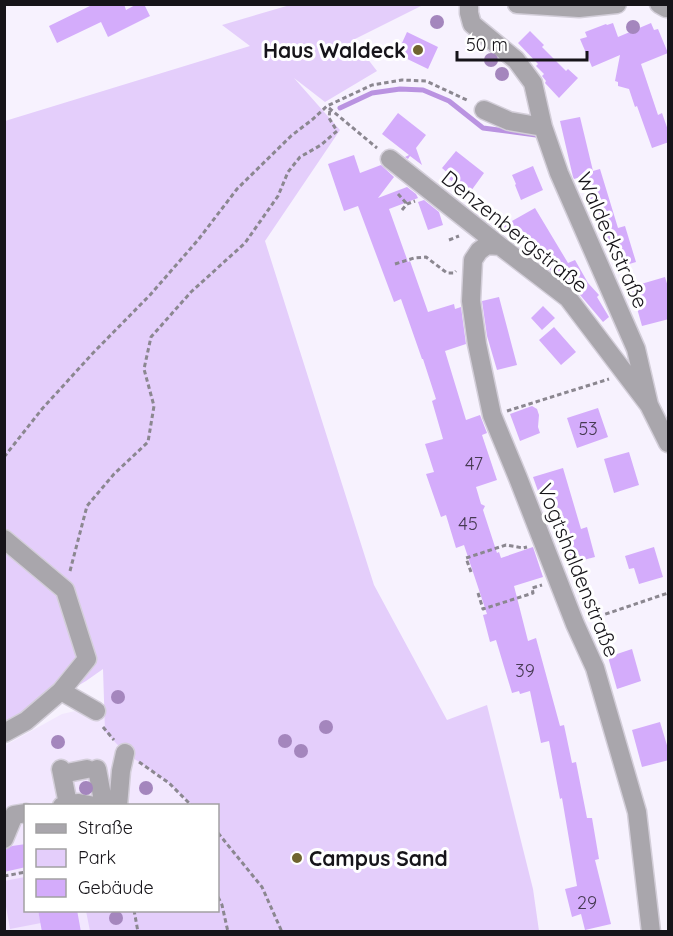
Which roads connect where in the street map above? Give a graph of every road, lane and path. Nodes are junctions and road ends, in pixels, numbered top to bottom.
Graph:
1 (469, 4) edge
2 (517, 4) edge
3 (617, 4) edge
4 (328, 108) junction
5 (484, 110) joint
6 (543, 128) junction
7 (390, 159) joint
8 (398, 194) dead end
9 (402, 210) dead end
10 (500, 246) junction
11 (395, 264) dead end
12 (459, 266) dead end
13 (625, 374) junction
14 (649, 405) junction
15 (508, 410) dead end
16 (669, 443) edge
17 (4, 457) edge
18 (4, 539) edge
19 (529, 546) dead end
20 (471, 572) dead end
21 (532, 588) dead end
22 (64, 590) junction
23 (478, 593) dead end
24 (669, 593) edge
25 (575, 624) junction
26 (61, 691) junction
27 (96, 711) dead end
28 (4, 733) edge
29 (125, 753) dead end
30 (65, 804) edge
31 (103, 804) edge
32 (118, 804) edge
33 (24, 813) edge
34 (219, 834) edge
35 (4, 839) edge
36 (24, 872) edge
37 (4, 876) edge
38 (219, 899) edge
39 (134, 912) edge
40 (138, 932) edge
41 (228, 932) edge
42 (282, 932) edge
43 (651, 932) edge

1 - 6 street, Waldeckstraße
2 - 3 street
4 - 5 path
4 - 7 path
4 - 17 path
4 - 22 path
5 - 6 street
6 - 14 street, Waldeckstraße
7 - 10 street, Denzenbergstraße
8 - 9 path
10 - 13 street, Denzenbergstraße
10 - 25 street, Vogtshaldenstraße
11 - 12 path
13 - 14 street, Denzenbergstraße
13 - 15 path
14 - 16 street, Denzenbergstraße
18 - 22 street
19 - 20 path
21 - 23 path
22 - 26 street
24 - 25 path
25 - 43 street, Vogtshaldenstraße
26 - 27 street
26 - 28 street
29 - 32 street
30 - 31 street
33 - 35 street
34 - 42 path
36 - 37 path
38 - 41 path
39 - 40 path

